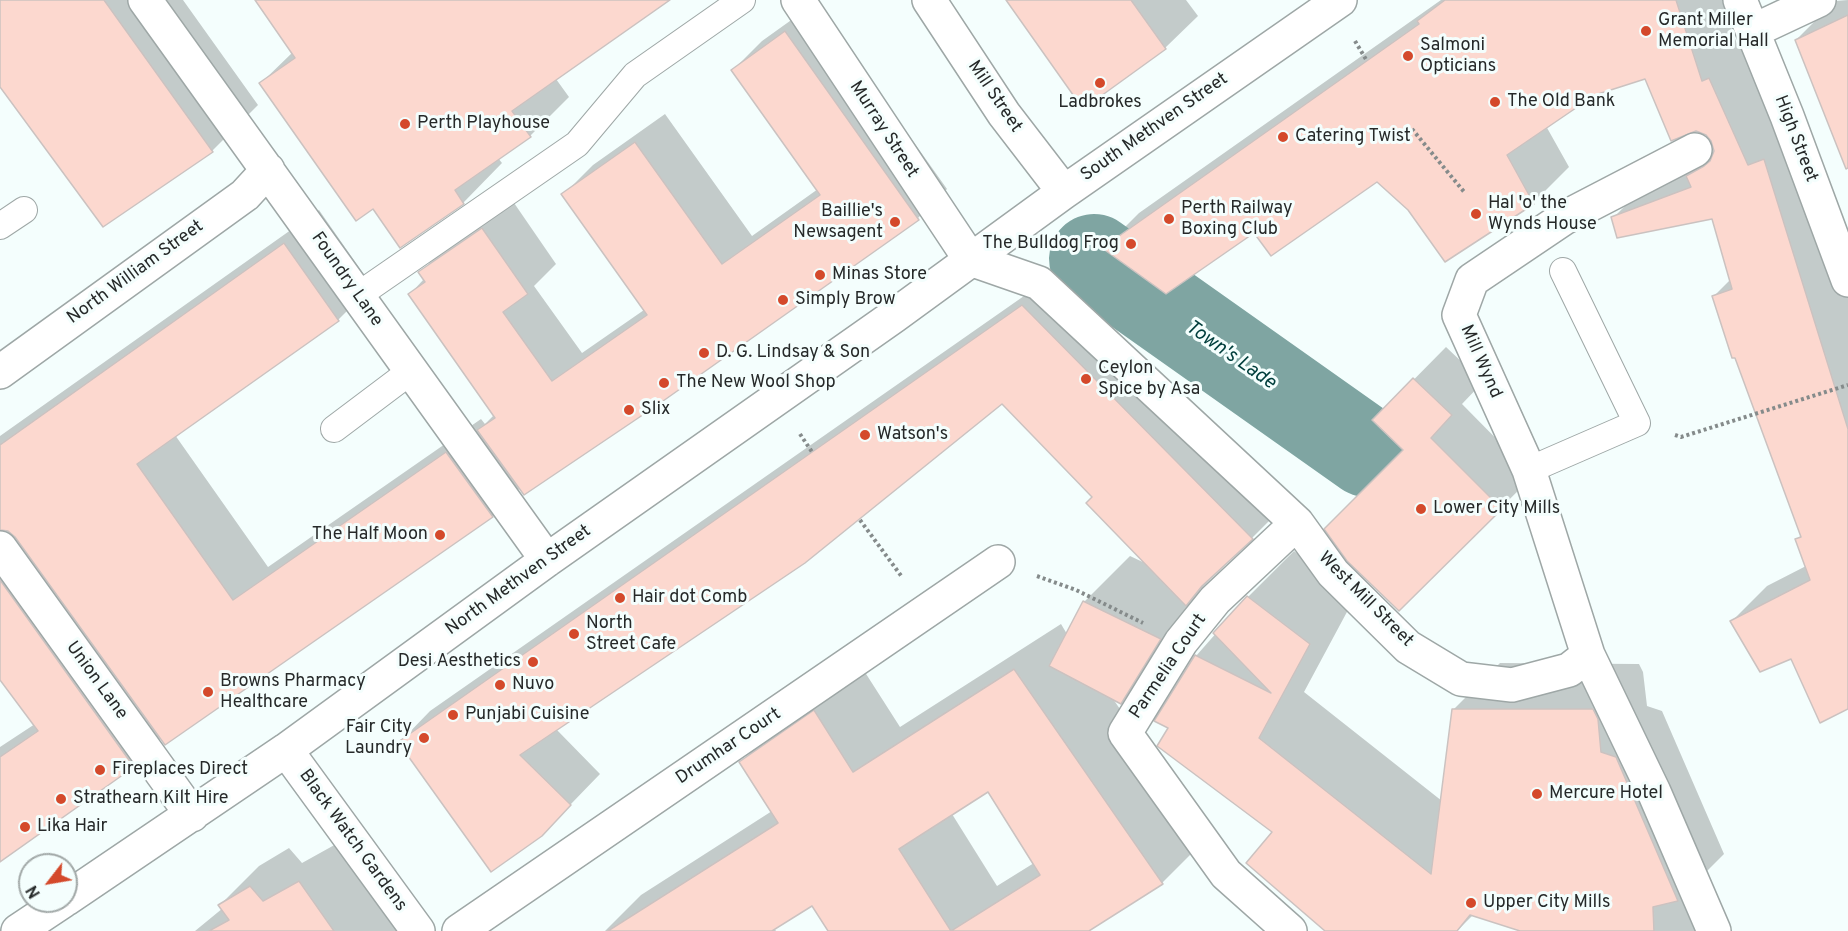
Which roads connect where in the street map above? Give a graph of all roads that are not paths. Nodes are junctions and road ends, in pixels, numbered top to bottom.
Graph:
1 (145, 0) edge
2 (742, 0) edge
3 (798, 0) edge
4 (929, 0) edge
5 (1740, 0) edge
6 (1819, 0) edge
7 (1338, 1) edge
8 (1753, 31) junction
9 (1695, 150) dead end
10 (268, 170) junction
11 (1064, 192) junction
12 (24, 210) dead end
13 (0, 226) edge
14 (970, 258) junction
15 (1563, 271) dead end
16 (1848, 280) edge
17 (357, 296) junction
18 (411, 371) junction
19 (0, 372) edge
20 (334, 429) dead end
21 (1529, 470) junction
22 (1297, 523) junction
23 (0, 548) edge
24 (547, 560) junction
25 (998, 562) road end
26 (1588, 655) junction
27 (286, 750) junction
28 (192, 815) junction
29 (78, 891) edge
30 (45, 913) edge
31 (18, 931) edge
32 (418, 931) edge
33 (459, 931) edge
34 (1290, 931) edge
35 (1714, 931) edge

1 - 10 street, Foundry Lane
2 - 17 lane
3 - 14 street, Murray Street
4 - 11 street, Mill Street
5 - 8 street, High Street
6 - 8 street
7 - 11 street, South Methven Street
8 - 16 street, High Street
9 - 21 street, Mill Wynd
10 - 17 street, Foundry Lane
10 - 19 street, North William Street
11 - 14 street, South Methven Street
12 - 13 lane
14 - 22 street, West Mill Street
14 - 24 street, North Methven Street
15 - 21 lane
17 - 18 street, Foundry Lane
18 - 20 lane
18 - 24 street, Foundry Lane
21 - 26 street, Mill Wynd
22 - 26 street, West Mill Street
22 - 34 street, Parmelia Court
23 - 28 street, Union Lane
24 - 27 street, North Methven Street
25 - 33 street, Drumhar Court
26 - 35 street
27 - 28 street, North Methven Street
27 - 32 street, Black Watch Gardens
28 - 29 street, North Methven Street
30 - 31 street, North Methven Street

